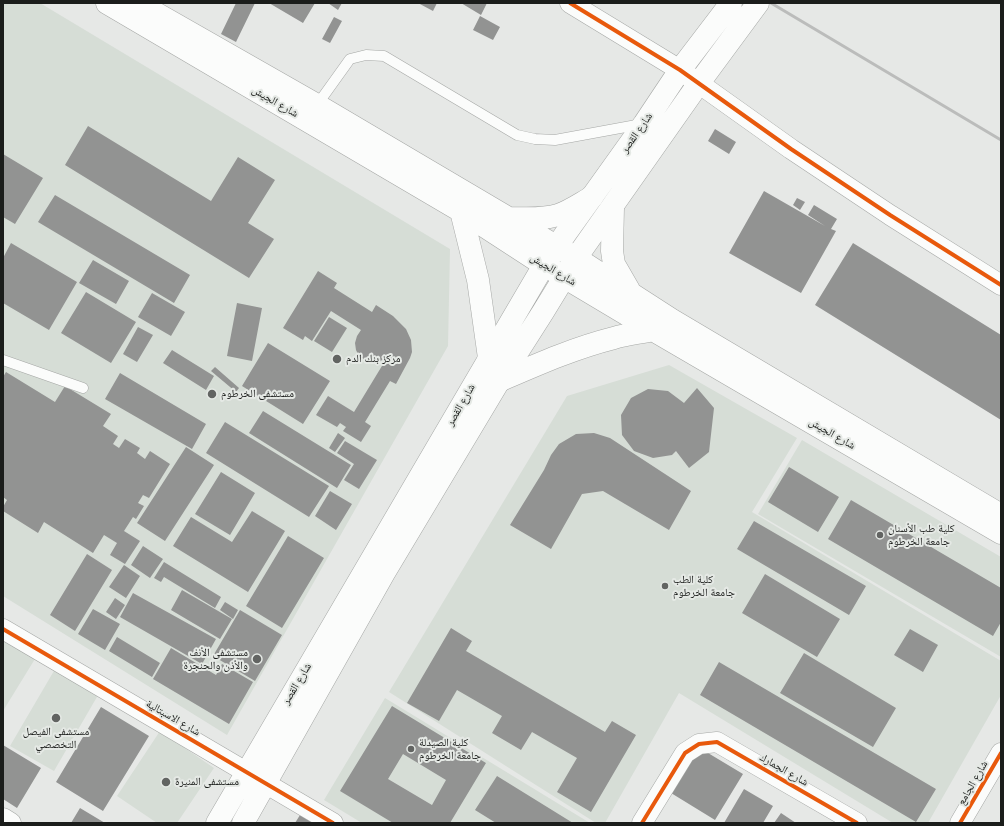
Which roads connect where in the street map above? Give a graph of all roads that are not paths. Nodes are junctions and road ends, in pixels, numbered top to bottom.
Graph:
1 (106, 3) edge
2 (138, 3) edge
3 (570, 3) edge
4 (731, 3) edge
5 (758, 3) edge
6 (159, 24) junction
7 (680, 70) junction
8 (699, 83) junction
9 (317, 105) junction
10 (644, 124) junction
11 (592, 196) junction
12 (613, 207) junction
13 (461, 211) junction
14 (507, 218) junction
15 (556, 247) junction
16 (576, 258) junction
17 (544, 265) junction
18 (565, 277) junction
19 (1001, 285) edge
20 (632, 294) junction
21 (653, 330) junction
22 (489, 358) junction
23 (3, 360) edge
24 (499, 381) junction
25 (83, 388) dead end
26 (1001, 515) edge
27 (1001, 533) edge
28 (3, 629) edge
29 (1001, 753) edge
30 (246, 772) junction
31 (266, 783) junction
32 (3, 818) edge
33 (11, 823) edge
34 (216, 823) edge
35 (243, 823) edge
36 (333, 823) edge
37 (642, 823) edge
38 (857, 823) edge
39 (960, 823) edge

1 - 6 main road, شارع الجيش
2 - 6 main road, شارع الجيش
3 - 7 street
4 - 7 main road, شارع القصر
5 - 8 main road, شارع القصر
6 - 9 main road, شارع الجيش
6 - 13 main road, شارع الجيش
7 - 8 street
7 - 10 main road, شارع القصر
8 - 12 main road, شارع القصر
8 - 19 street
9 - 10 lane
9 - 14 main road, شارع الجيش
10 - 11 main road, شارع القصر
11 - 14 main road
11 - 15 main road, شارع القصر
12 - 16 main road, شارع القصر
12 - 20 main road
13 - 17 main road, شارع الجيش
13 - 22 main road
14 - 15 main road, شارع الجيش
15 - 16 main road, شارع الجيش
15 - 17 main road, شارع القصر
16 - 18 main road, شارع القصر
16 - 20 main road, شارع الجيش
17 - 18 main road, شارع الجيش
17 - 22 main road, شارع القصر
18 - 21 main road, شارع الجيش
18 - 24 main road, شارع القصر
20 - 26 main road, شارع الجيش
21 - 24 main road
21 - 27 main road, شارع الجيش
22 - 30 main road, شارع القصر
23 - 25 lane
24 - 31 main road, شارع القصر
28 - 30 street, شارع الاسبتالية
29 - 39 street, شارع الجامع
30 - 31 street, شارع الاسبتالية
30 - 34 main road, شارع القصر
31 - 35 main road, شارع القصر
31 - 36 street, شارع الاسبتالية
32 - 33 street
37 - 38 street, شارع الجمارك

